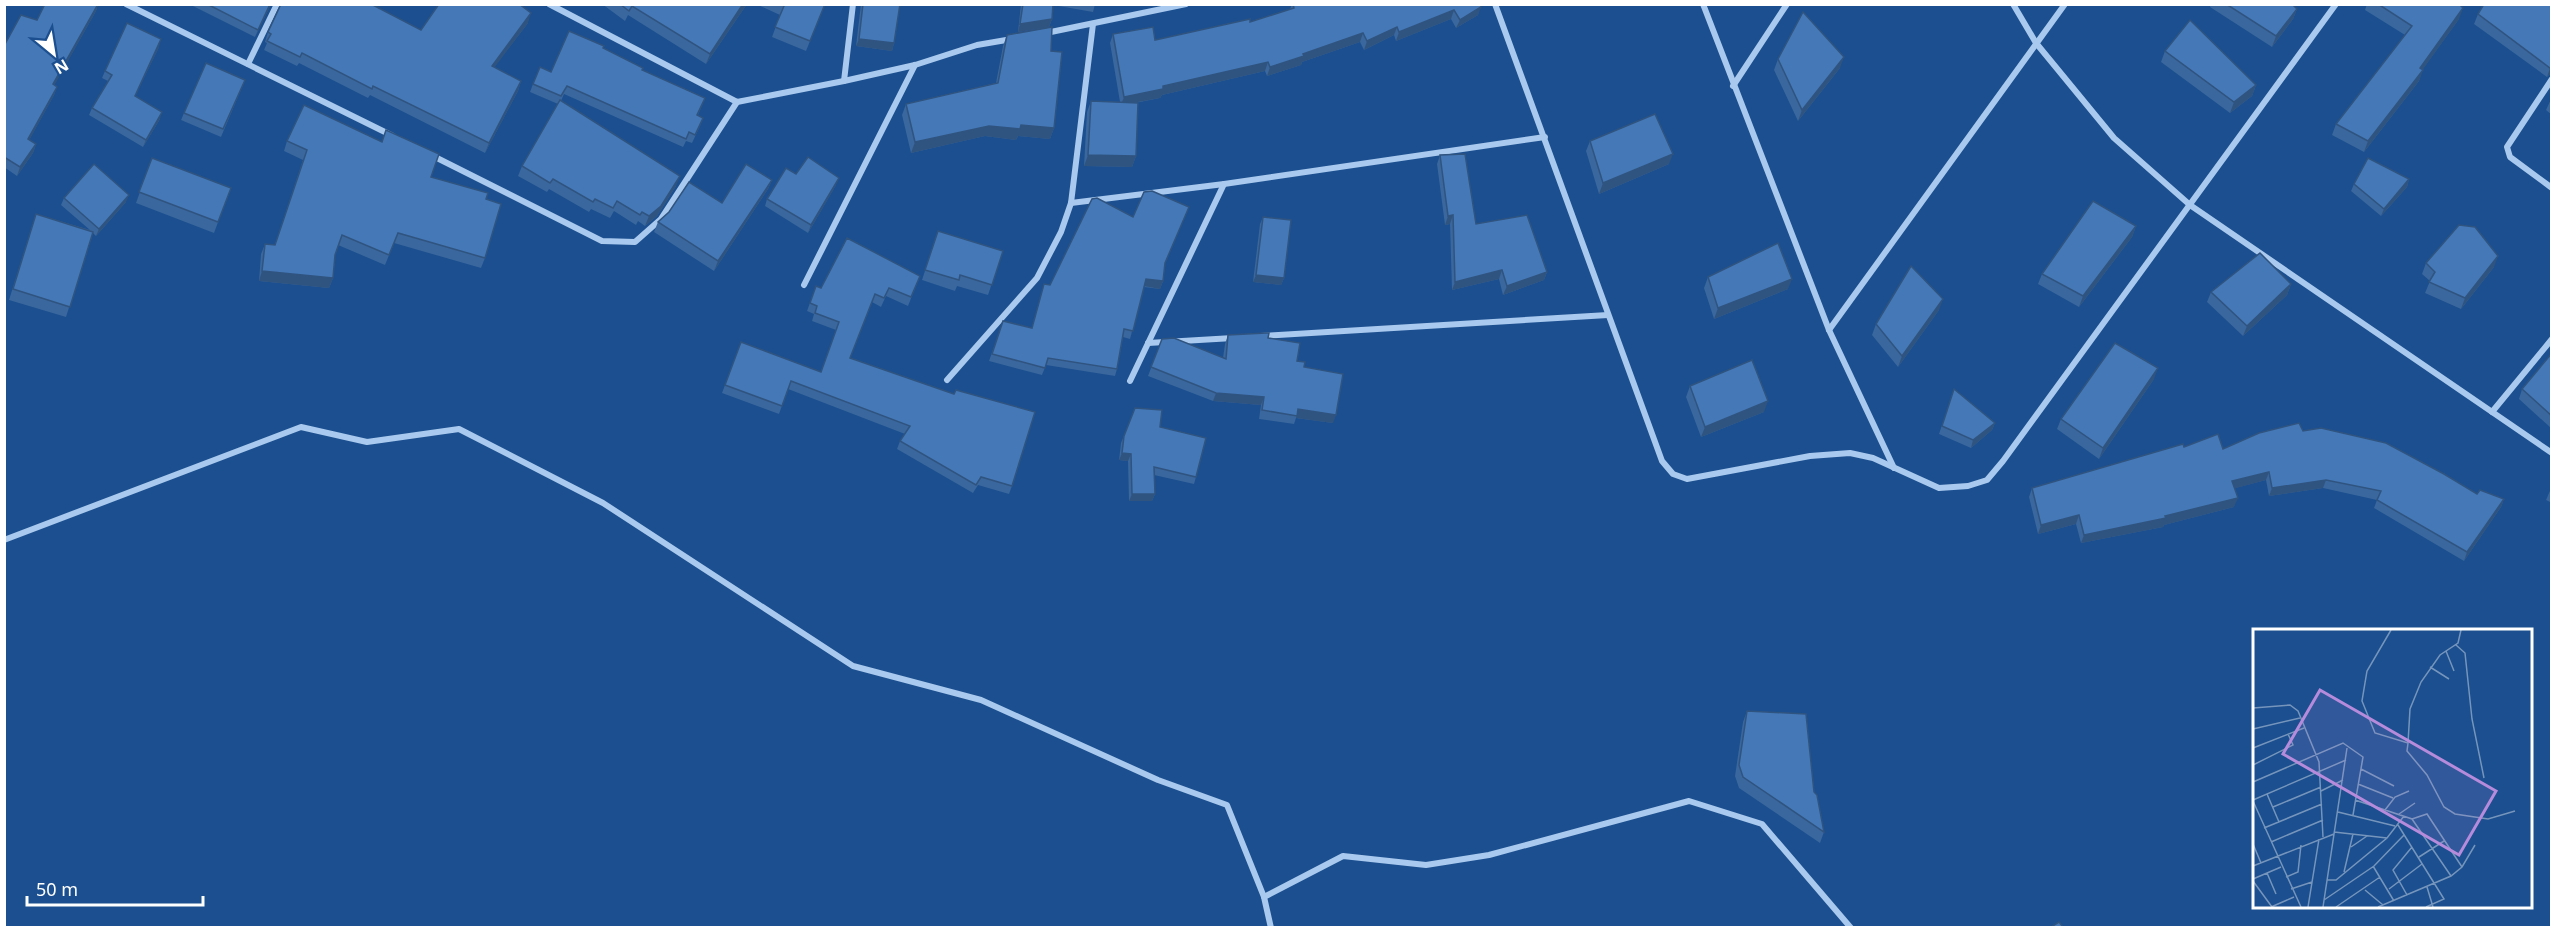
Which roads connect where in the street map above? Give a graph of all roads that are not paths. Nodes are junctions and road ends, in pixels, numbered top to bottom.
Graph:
1 (126, 4) edge
2 (277, 4) edge
3 (549, 4) edge
4 (853, 4) edge
5 (1186, 4) edge
6 (1496, 4) edge
7 (1703, 4) edge
8 (1787, 4) edge
9 (2013, 4) edge
10 (2065, 4) edge
11 (2336, 4) edge
12 (1094, 24) junction
13 (1035, 35) edge
14 (1024, 37) edge
15 (2036, 43) junction
16 (248, 64) junction
17 (915, 65) junction
18 (2552, 79) edge
19 (844, 81) junction
20 (1733, 86) junction
21 (737, 102) junction
22 (1545, 137) junction
23 (404, 142) edge
24 (425, 152) edge
25 (1224, 184) junction
26 (2552, 188) edge
27 (1071, 203) junction
28 (2190, 205) junction
29 (804, 285) dead end
30 (1608, 315) junction
31 (1829, 330) junction
32 (1254, 336) edge
33 (1242, 337) edge
34 (2552, 339) edge
35 (1148, 343) junction
36 (947, 380) dead end
37 (1130, 381) dead end
38 (2492, 412) junction
39 (2552, 453) edge
40 (1894, 468) junction
41 (4, 540) edge
42 (1264, 897) junction
43 (1270, 927) edge
44 (1851, 927) edge

1 - 16 street
2 - 16 street
3 - 21 street
4 - 19 street
5 - 12 street
6 - 22 street
7 - 20 street
8 - 20 street
9 - 15 street
10 - 15 street
11 - 28 street
12 - 13 street
12 - 27 street
14 - 17 street
15 - 28 street
15 - 31 street
16 - 23 street
17 - 19 street
17 - 29 street
18 - 26 street
19 - 21 street
20 - 31 street
21 - 24 street
22 - 25 street
22 - 30 street
25 - 27 street
25 - 35 street
27 - 36 street
28 - 38 street
28 - 40 street
30 - 32 street
30 - 40 street
31 - 40 street
33 - 35 street
34 - 38 street
35 - 37 street
38 - 39 street
41 - 42 street
42 - 43 street
42 - 44 street

